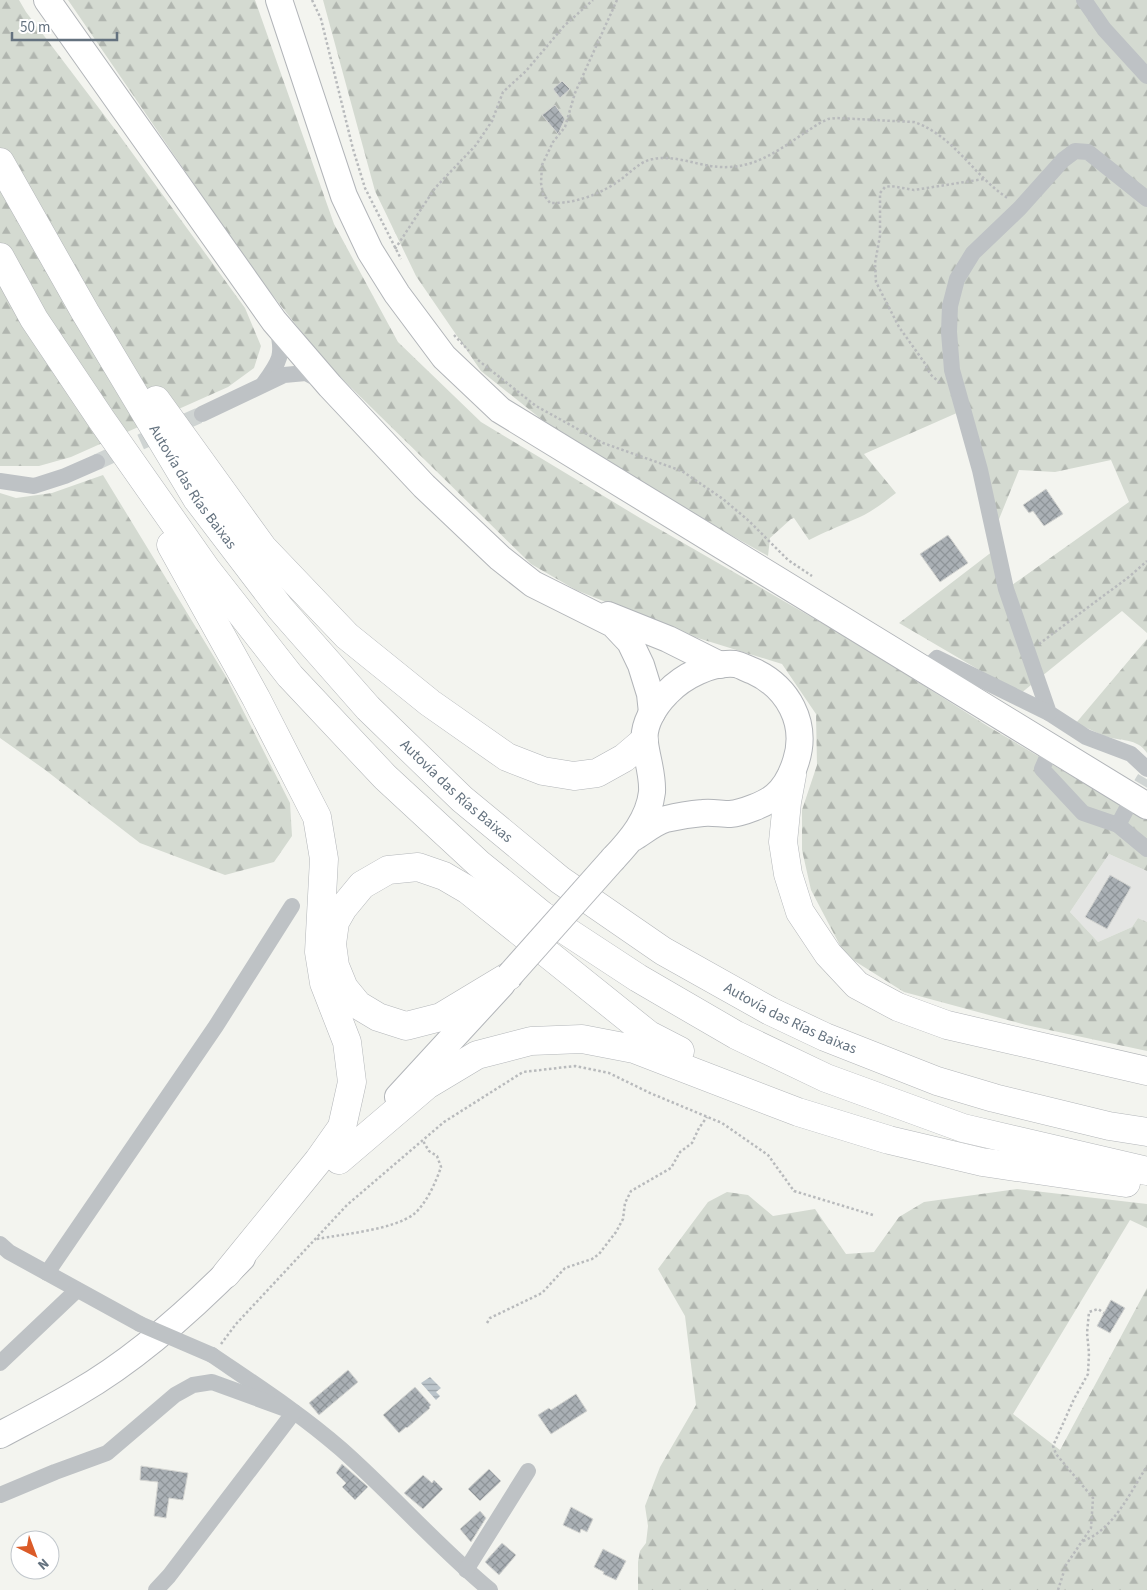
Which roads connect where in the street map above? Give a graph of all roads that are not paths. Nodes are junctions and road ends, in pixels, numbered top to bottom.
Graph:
1 (47, 0) edge
2 (266, 0) edge
3 (279, 0) edge
4 (1084, 0) edge
5 (1147, 76) edge
6 (310, 97) junction
7 (0, 141) edge
8 (0, 162) edge
9 (1147, 198) edge
10 (0, 257) edge
11 (274, 321) junction
12 (302, 353) junction
13 (281, 370) junction
14 (330, 386) junction
15 (202, 414) tunnel mouth
16 (101, 419) junction
17 (97, 462) tunnel mouth
18 (0, 481) edge
19 (582, 607) junction
20 (720, 665) junction
21 (925, 670) junction
22 (652, 713) junction
23 (1049, 713) junction
24 (644, 741) junction
25 (1051, 748) junction
26 (1146, 773) edge
27 (792, 775) junction
28 (1137, 808) edge
29 (1118, 825) junction
30 (633, 838) junction
31 (1147, 849) edge
32 (292, 906) dead end
33 (509, 976) junction
34 (1147, 1071) edge
35 (798, 1112) junction
36 (1147, 1132) edge
37 (339, 1160) junction
38 (1147, 1171) edge
39 (1147, 1186) edge
40 (0, 1244) edge
41 (47, 1273) junction
42 (226, 1274) junction
43 (77, 1290) junction
44 (0, 1364) edge
45 (294, 1412) junction
46 (0, 1435) edge
47 (528, 1471) dead end
48 (0, 1495) edge
49 (466, 1570) junction
50 (156, 1590) edge
51 (490, 1590) edge

1 - 11 main road
2 - 6 main road
3 - 6 main road
4 - 5 street
6 - 21 main road
7 - 24 highway
8 - 36 highway, Autovía das Rías Baixas
9 - 23 street
10 - 16 highway
11 - 12 main road
11 - 13 street
12 - 13 street
12 - 14 main road
13 - 14 street
13 - 15 street
14 - 19 main road
16 - 38 highway
16 - 42 highway
17 - 18 street
19 - 20 main road
19 - 22 main road
20 - 22 main road
20 - 27 main road
21 - 23 street
21 - 25 main road
22 - 24 main road
23 - 26 street
24 - 30 main road
25 - 28 main road
25 - 29 street
27 - 30 main road
27 - 34 highway
28 - 29 street
29 - 31 street
30 - 33 main road, bridge
32 - 41 street
33 - 35 highway
33 - 37 main road
35 - 37 highway
35 - 39 highway
37 - 42 main road
40 - 41 street
41 - 43 street
42 - 46 main road
43 - 44 street
43 - 45 street, bridge
45 - 48 street
45 - 49 street
45 - 50 street
47 - 49 street
49 - 51 street

